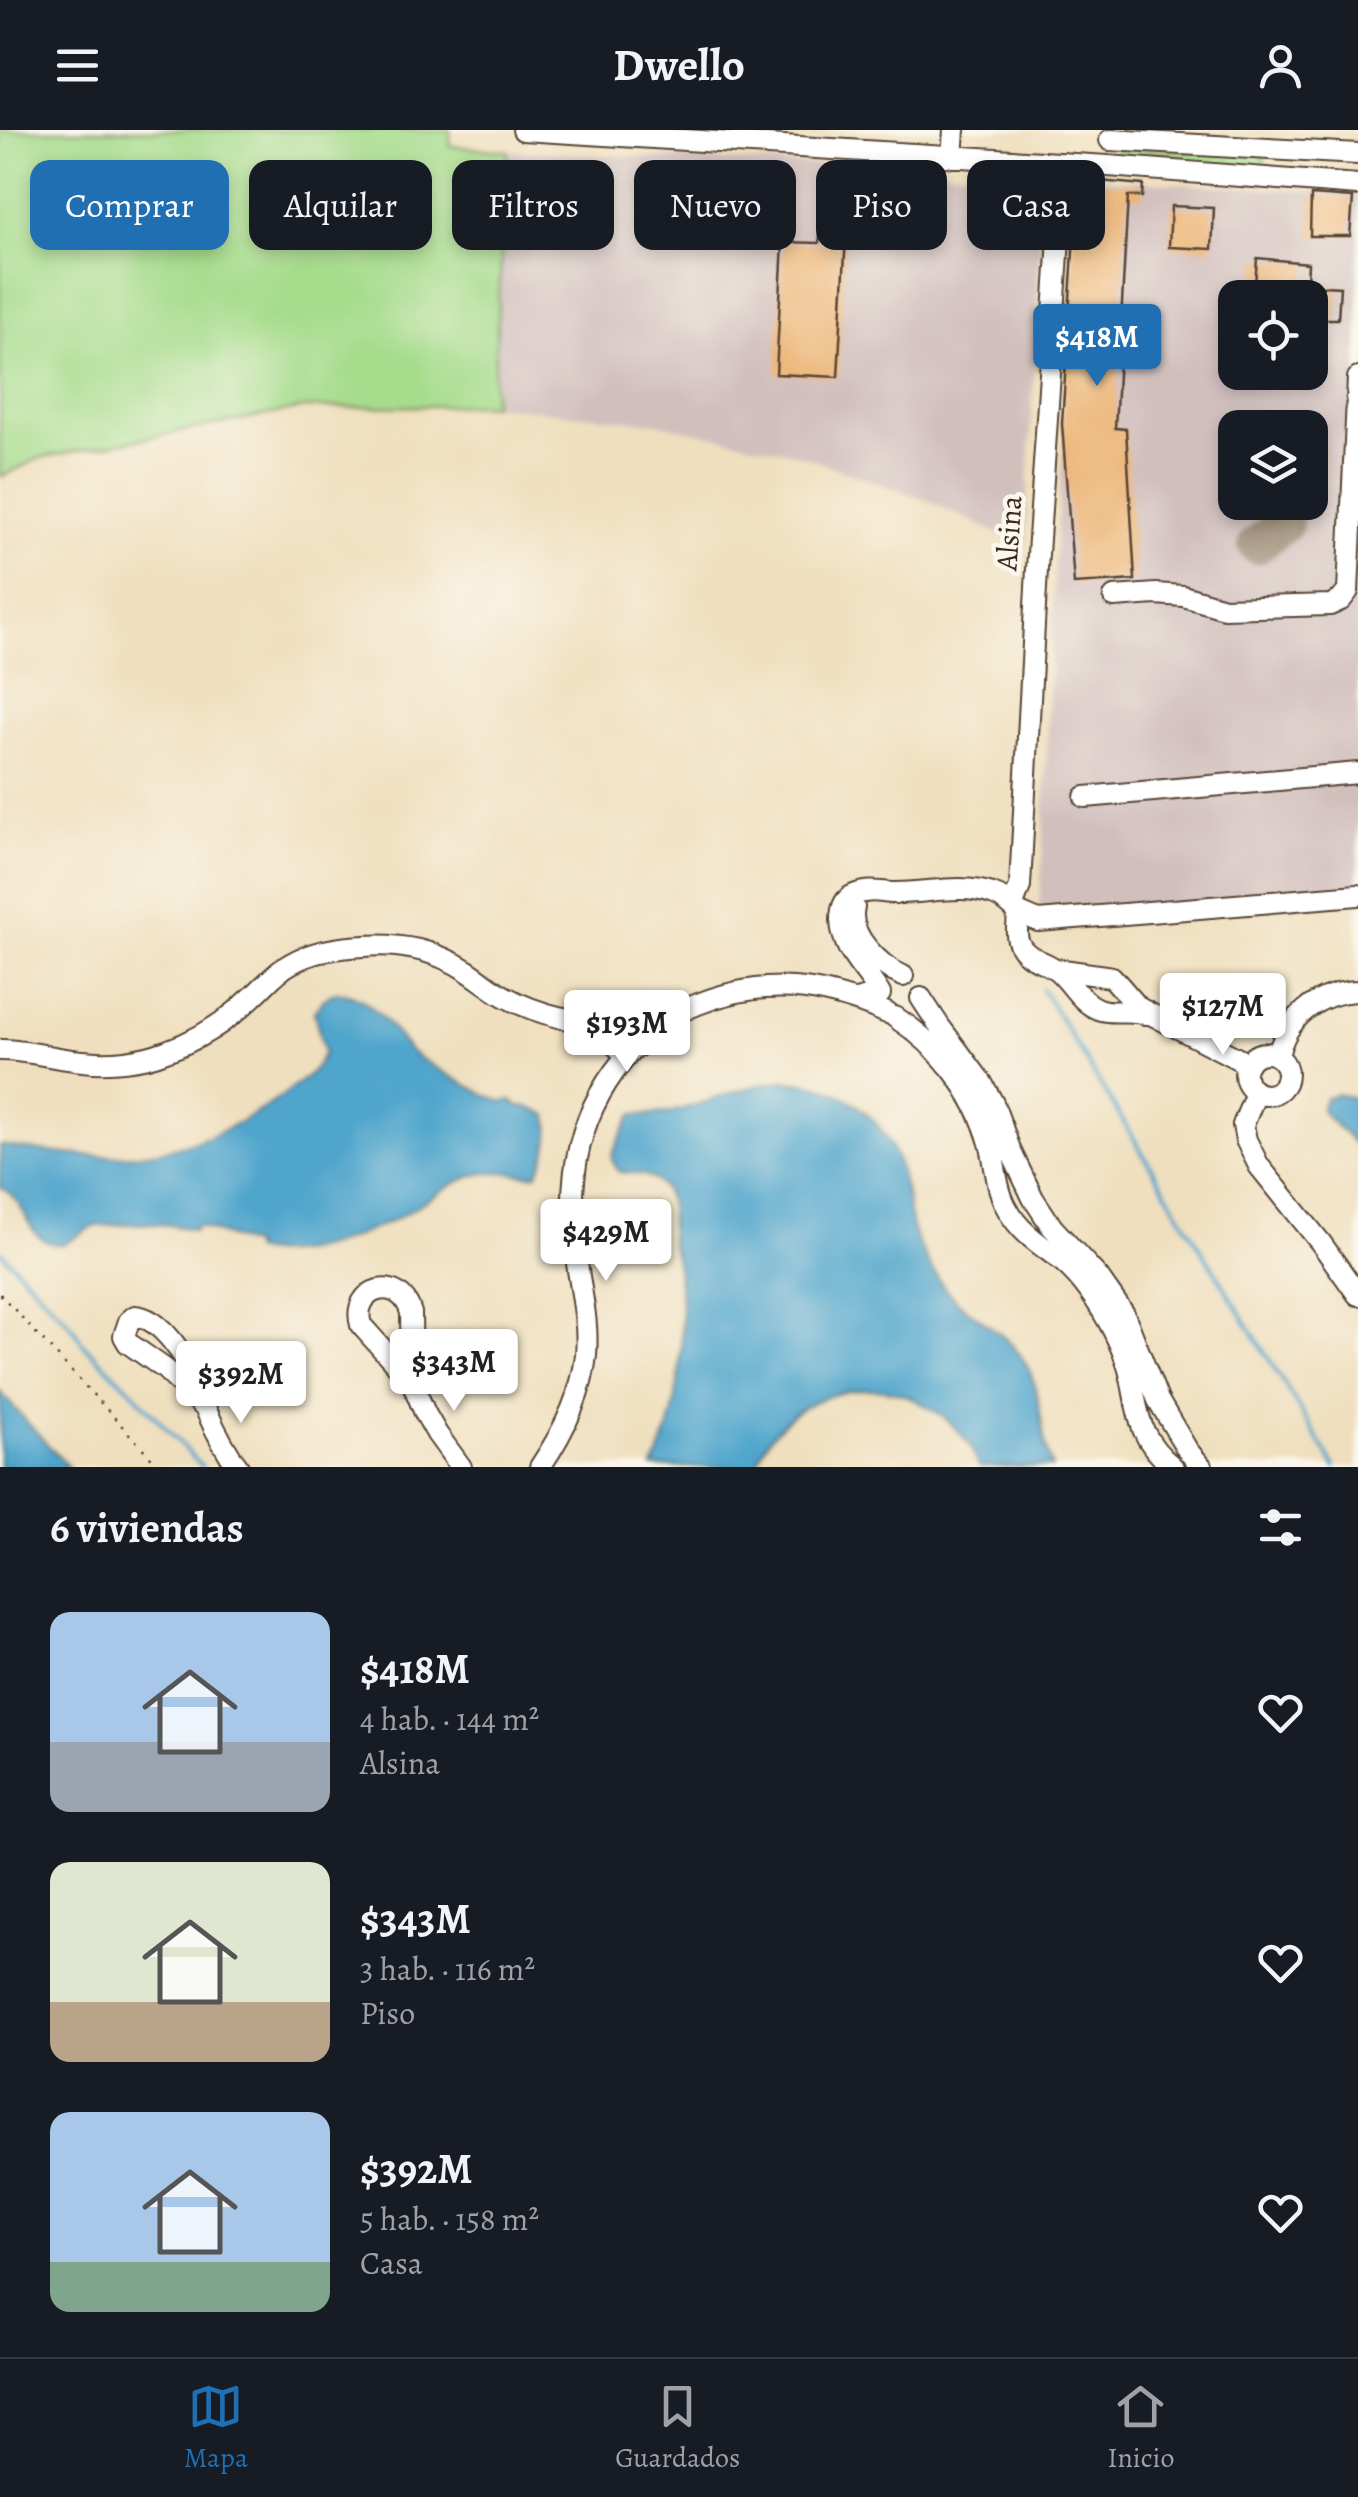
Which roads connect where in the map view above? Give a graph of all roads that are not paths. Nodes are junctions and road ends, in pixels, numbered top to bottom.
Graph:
1 (523, 130) edge
2 (954, 130) edge
3 (629, 134) edge
4 (1110, 135) edge
5 (798, 138) edge
6 (1274, 139) edge
7 (1358, 154) edge
8 (952, 157) junction
9 (1000, 160) edge
10 (1105, 166) edge
11 (1108, 166) junction
12 (1272, 180) junction
13 (1358, 185) edge
14 (1058, 250) edge
15 (1358, 378) edge
16 (1114, 597) dead end
17 (1358, 773) edge
18 (1085, 797) dead end
19 (892, 893) junction
20 (1358, 896) edge
21 (1016, 908) junction
22 (1056, 969) junction
23 (903, 976) junction
24 (1358, 991) edge
25 (922, 998) junction
26 (888, 1008) junction
27 (1152, 1016) junction
28 (631, 1036) junction
29 (0, 1050) edge
30 (1278, 1057) junction
31 (1248, 1064) junction
32 (1256, 1093) junction
33 (1021, 1176) junction
34 (998, 1181) junction
35 (1052, 1227) junction
36 (1036, 1242) junction
37 (1358, 1295) edge
38 (412, 1382) dead end
39 (1158, 1400) junction
40 (205, 1408) junction
41 (1136, 1409) junction
42 (1184, 1463) edge
43 (238, 1467) edge
44 (461, 1467) edge
45 (540, 1467) edge

1 - 3 street
2 - 8 street
3 - 5 street
4 - 6 street
4 - 11 street
5 - 8 street
6 - 7 street
6 - 12 street
8 - 9 street
10 - 11 street
11 - 12 street
12 - 13 street
14 - 21 street, Alsina
15 - 16 street
17 - 18 street
19 - 21 street
19 - 23 street
19 - 26 street
20 - 21 street
21 - 22 street
22 - 27 street
22 - 27 street
23 - 25 street
23 - 26 street
24 - 30 street
25 - 26 street
25 - 33 street
26 - 28 street
26 - 34 street
27 - 31 street
28 - 29 street
28 - 45 street
30 - 31 street
30 - 32 street
31 - 32 street
32 - 37 street
33 - 34 street
33 - 35 street
34 - 36 street
35 - 36 street
35 - 39 street
36 - 41 street
38 - 44 street
39 - 41 street
39 - 42 street
40 - 40 street
40 - 43 street
41 - 42 street

